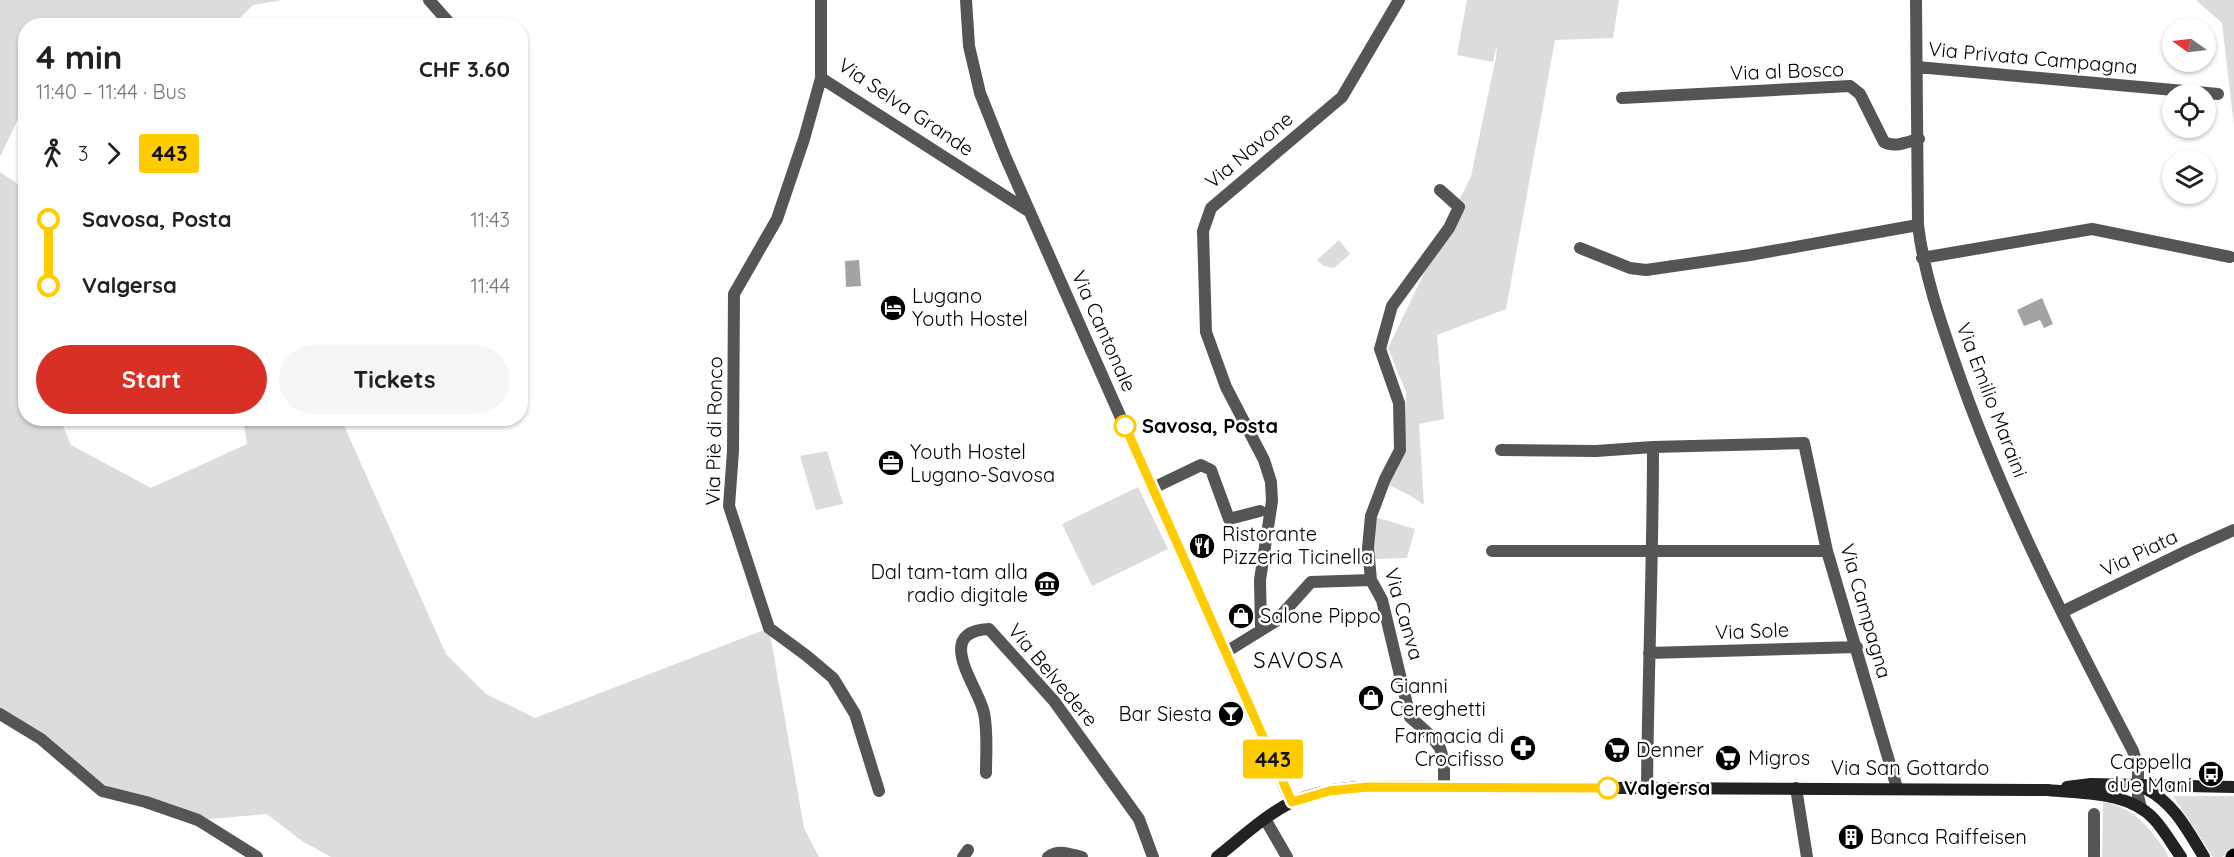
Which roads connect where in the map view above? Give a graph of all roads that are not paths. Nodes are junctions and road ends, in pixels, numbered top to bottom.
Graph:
1 (429, 0) edge
2 (821, 0) edge
3 (966, 0) edge
4 (1399, 0) edge
5 (1916, 0) edge
6 (445, 18) edge
7 (1917, 68) junction
8 (821, 78) junction
9 (2218, 94) dead end
10 (1622, 98) dead end
11 (1919, 139) junction
12 (1440, 190) dead end
13 (1030, 212) junction
14 (1918, 225) junction
15 (1580, 248) dead end
16 (2230, 257) dead end
17 (1922, 258) junction
18 (1653, 447) junction
19 (1501, 450) dead end
20 (1153, 488) junction
21 (1260, 511) dead end
22 (2234, 530) edge
23 (1492, 551) dead end
24 (1653, 551) junction
25 (1827, 551) junction
26 (1371, 580) junction
27 (2062, 612) junction
28 (1261, 630) junction
29 (1857, 647) junction
30 (1226, 652) junction
31 (1649, 653) junction
32 (0, 714) edge
33 (986, 773) dead end
34 (2140, 786) junction
35 (1444, 787) junction
36 (2234, 787) edge
37 (1647, 788) junction
38 (1796, 788) junction
39 (1897, 788) junction
40 (2048, 790) junction
41 (879, 791) dead end
42 (1292, 802) junction
43 (2141, 808) junction
44 (2094, 814) dead end
45 (1265, 819) junction
46 (257, 857) edge
47 (1048, 857) edge
48 (1082, 857) edge
49 (1153, 857) edge
50 (1217, 857) edge
51 (1287, 857) edge
52 (1808, 857) edge
53 (2094, 857) edge
54 (2181, 857) edge
55 (2204, 857) edge

1 - 6 street
2 - 8 street, Via Selva Grande
3 - 13 street, Via Cantonale
4 - 28 street, Via Navone
5 - 7 street, Via Emilio Maraini
7 - 9 street, Via Privata Campagna
7 - 11 street, Via Emilio Maraini
8 - 13 street, Via Selva Grande
8 - 41 street, Via Piè di Ronco
10 - 11 street, Via al Bosco
11 - 14 street, Via Emilio Maraini
12 - 26 street, Via Canva
13 - 20 street, Via Cantonale
14 - 15 street
14 - 17 street, Via Emilio Maraini
16 - 17 street
17 - 27 street, Via Emilio Maraini
18 - 19 street
18 - 24 street
18 - 25 street, Via Campagna
20 - 21 street
20 - 30 street, Via Cantonale
22 - 27 street, Via Piata
23 - 24 street
24 - 25 street
24 - 31 street
25 - 29 street, Via Campagna
26 - 28 street
26 - 35 street, Via Canva
27 - 34 street, Via Emilio Maraini
28 - 30 street
29 - 31 street, Via Sole
29 - 39 street, Via Campagna
30 - 42 street, Via Cantonale
31 - 37 street
32 - 46 street
33 - 49 street, Via Belvedere
34 - 36 main road, Via San Gottardo
34 - 40 main road, Via San Gottardo
34 - 43 street, Via Emilio Maraini
34 - 55 main road
35 - 37 main road, Via San Gottardo
35 - 42 main road, Via San Gottardo
37 - 38 main road, Via San Gottardo
38 - 39 main road, Via San Gottardo
38 - 52 street
39 - 40 main road, Via San Gottardo
40 - 43 main road, Via San Gottardo
42 - 45 main road, Via San Gottardo
43 - 54 main road, Via San Gottardo
44 - 53 street
45 - 50 main road, Via San Gottardo
45 - 51 street
47 - 48 street

